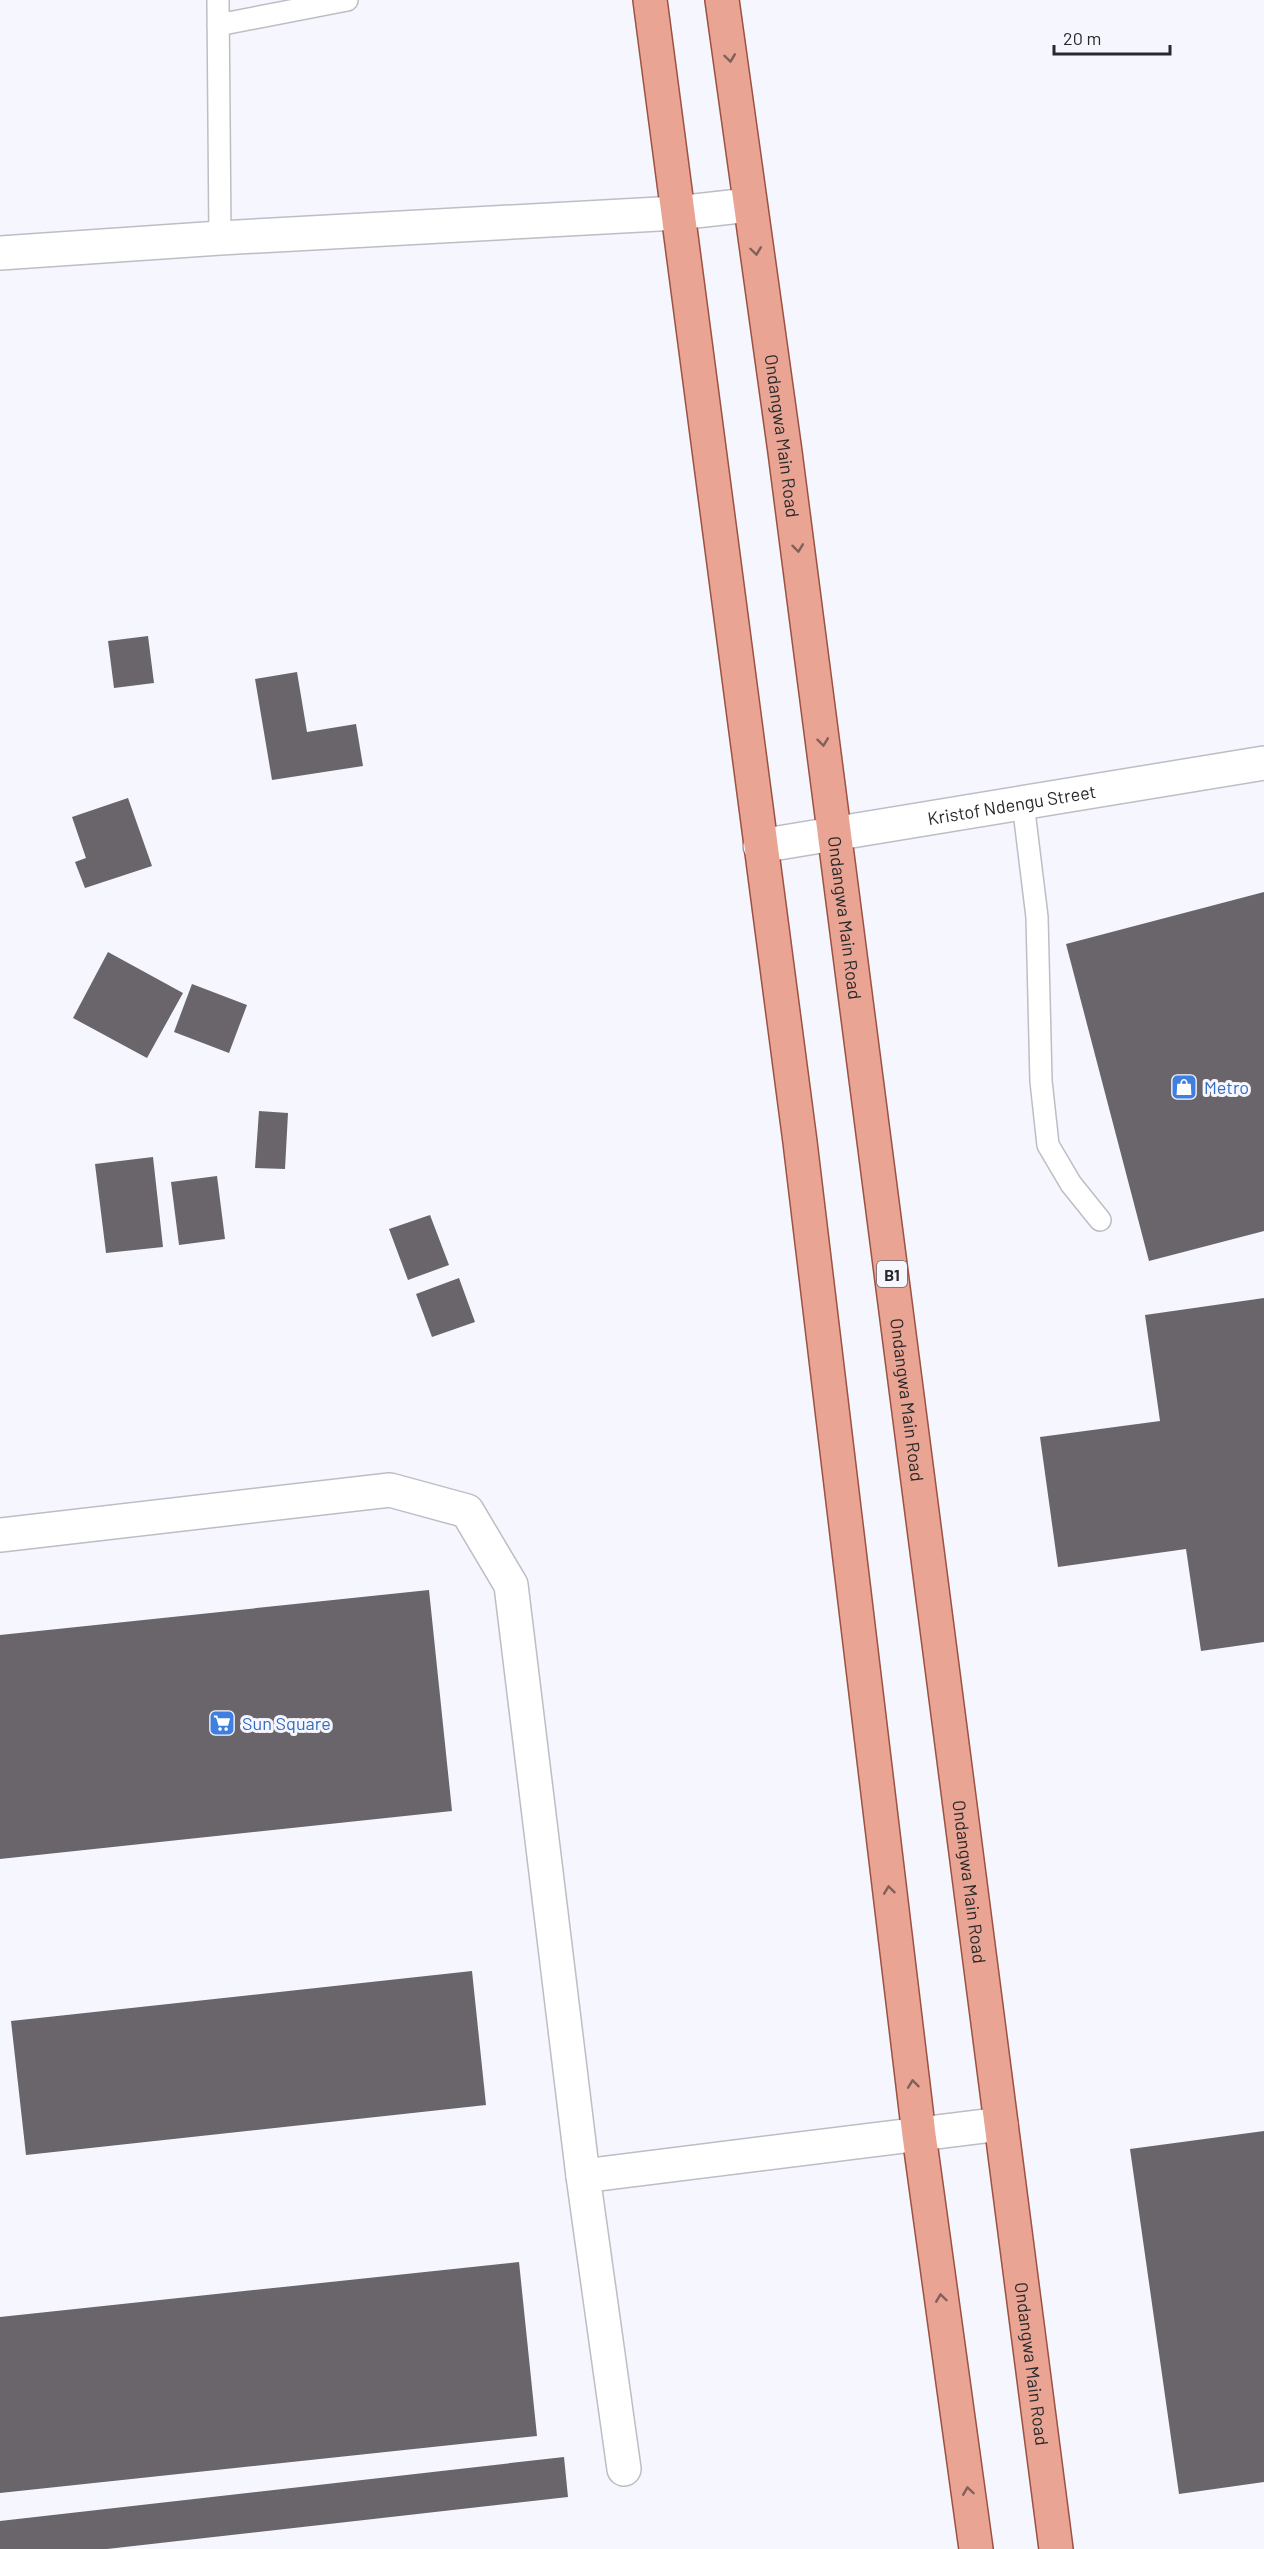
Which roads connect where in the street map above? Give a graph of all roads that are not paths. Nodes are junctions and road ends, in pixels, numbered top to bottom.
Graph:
1 (218, 0) edge
2 (347, 0) edge
3 (650, 0) edge
4 (722, 0) edge
5 (218, 25) junction
6 (749, 205) junction
7 (677, 213) junction
8 (219, 238) junction
9 (0, 253) edge
10 (1264, 763) edge
11 (1023, 803) junction
12 (835, 834) junction
13 (760, 846) junction
14 (1100, 1221) dead end
15 (0, 1535) edge
16 (1000, 2124) junction
17 (919, 2135) junction
18 (583, 2176) junction
19 (624, 2469) dead end
20 (976, 2549) edge
21 (1056, 2549) edge

1 - 5 lane
2 - 5 lane
3 - 7 main road
4 -> 6 main road, Ondangwa Main Road / B1
5 - 8 lane
6 - 7 street
6 -> 12 main road, Ondangwa Main Road / B1
7 - 8 street
7 - 13 main road
8 - 9 street
10 - 11 street, Kristof Ndengu Street
11 - 12 street, Kristof Ndengu Street
11 - 14 lane
12 - 13 street, Kristof Ndengu Street
12 - 16 main road, Ondangwa Main Road / B1
17 -> 13 main road
15 - 18 street
16 - 17 street
16 - 21 main road, Ondangwa Main Road / B1
17 - 18 street
20 -> 17 main road
18 - 19 street

